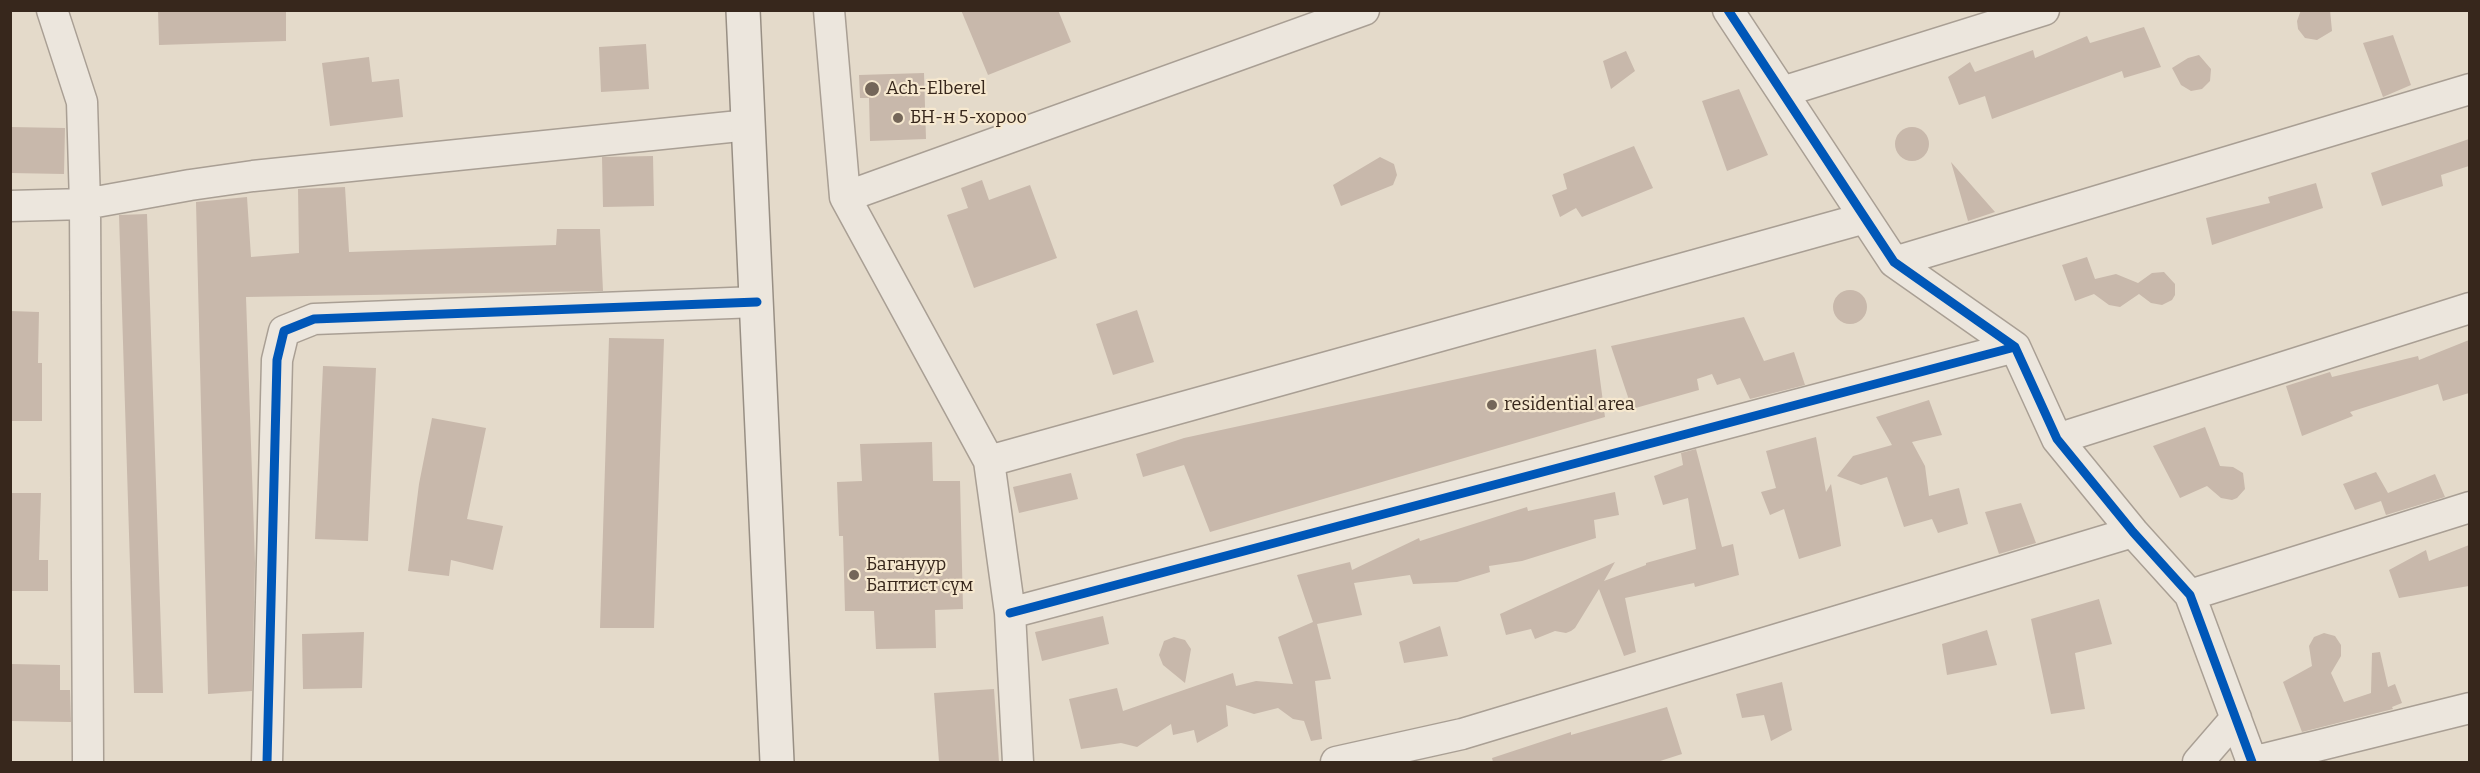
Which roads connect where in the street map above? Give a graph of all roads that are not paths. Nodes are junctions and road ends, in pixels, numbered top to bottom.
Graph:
1 (52, 10) edge
2 (743, 10) edge
3 (829, 10) edge
4 (1364, 10) edge
5 (1728, 10) edge
6 (2044, 10) edge
7 (2469, 89) edge
8 (1782, 92) junction
9 (749, 124) junction
10 (845, 197) junction
11 (85, 204) junction
12 (10, 206) edge
13 (1865, 218) junction
14 (1894, 262) junction
15 (757, 302) junction
16 (2469, 308) edge
17 (2015, 347) junction
18 (2057, 439) junction
19 (989, 461) junction
20 (2469, 507) edge
21 (2133, 532) junction
22 (2190, 595) junction
23 (1010, 613) junction
24 (2469, 708) edge
25 (2236, 718) junction
26 (88, 762) edge
27 (267, 762) edge
28 (777, 762) edge
29 (1018, 762) edge
30 (1336, 762) edge
31 (2198, 762) edge
32 (2252, 762) edge

1 - 11 street
2 - 9 main road
3 - 10 street
4 - 10 street
5 - 8 street
6 - 8 street
7 - 14 street
8 - 13 street
9 - 11 street
9 - 15 main road
10 - 19 street
11 - 12 street
11 - 26 street
13 - 14 street
13 - 19 street
14 - 17 street
15 - 27 street
15 - 28 main road
16 - 18 street
17 - 18 street
17 - 23 street
18 - 21 street
19 - 23 street
20 - 22 street
21 - 22 street
21 - 30 street
22 - 25 street
23 - 29 street
24 - 32 street
25 - 31 street
25 - 32 street

